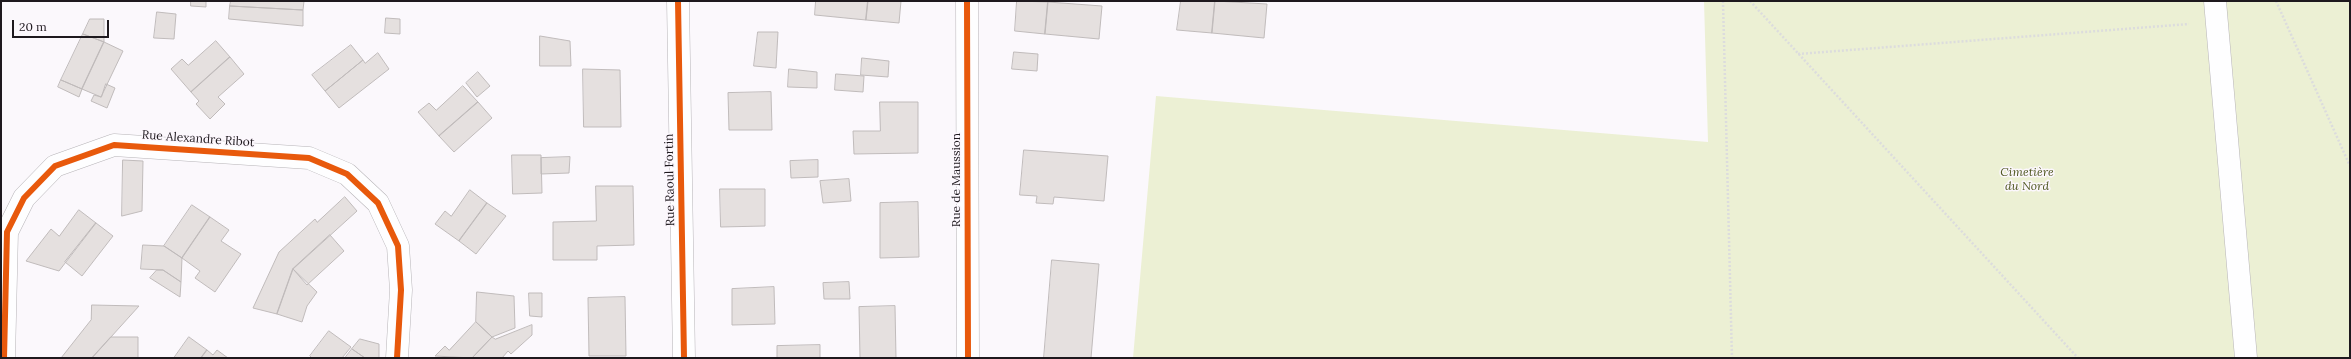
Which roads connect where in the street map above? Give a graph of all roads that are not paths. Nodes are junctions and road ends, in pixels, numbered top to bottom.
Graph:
1 (678, 1) edge
2 (967, 1) edge
3 (2216, 11) edge
4 (4, 358) edge
5 (397, 358) edge
6 (684, 358) edge
7 (968, 358) edge
8 (2246, 358) edge

1 - 6 street, Rue Raoul Fortin
2 - 7 street, Rue de Maussion
3 - 8 street
4 - 5 street, Rue Alexandre Ribot

